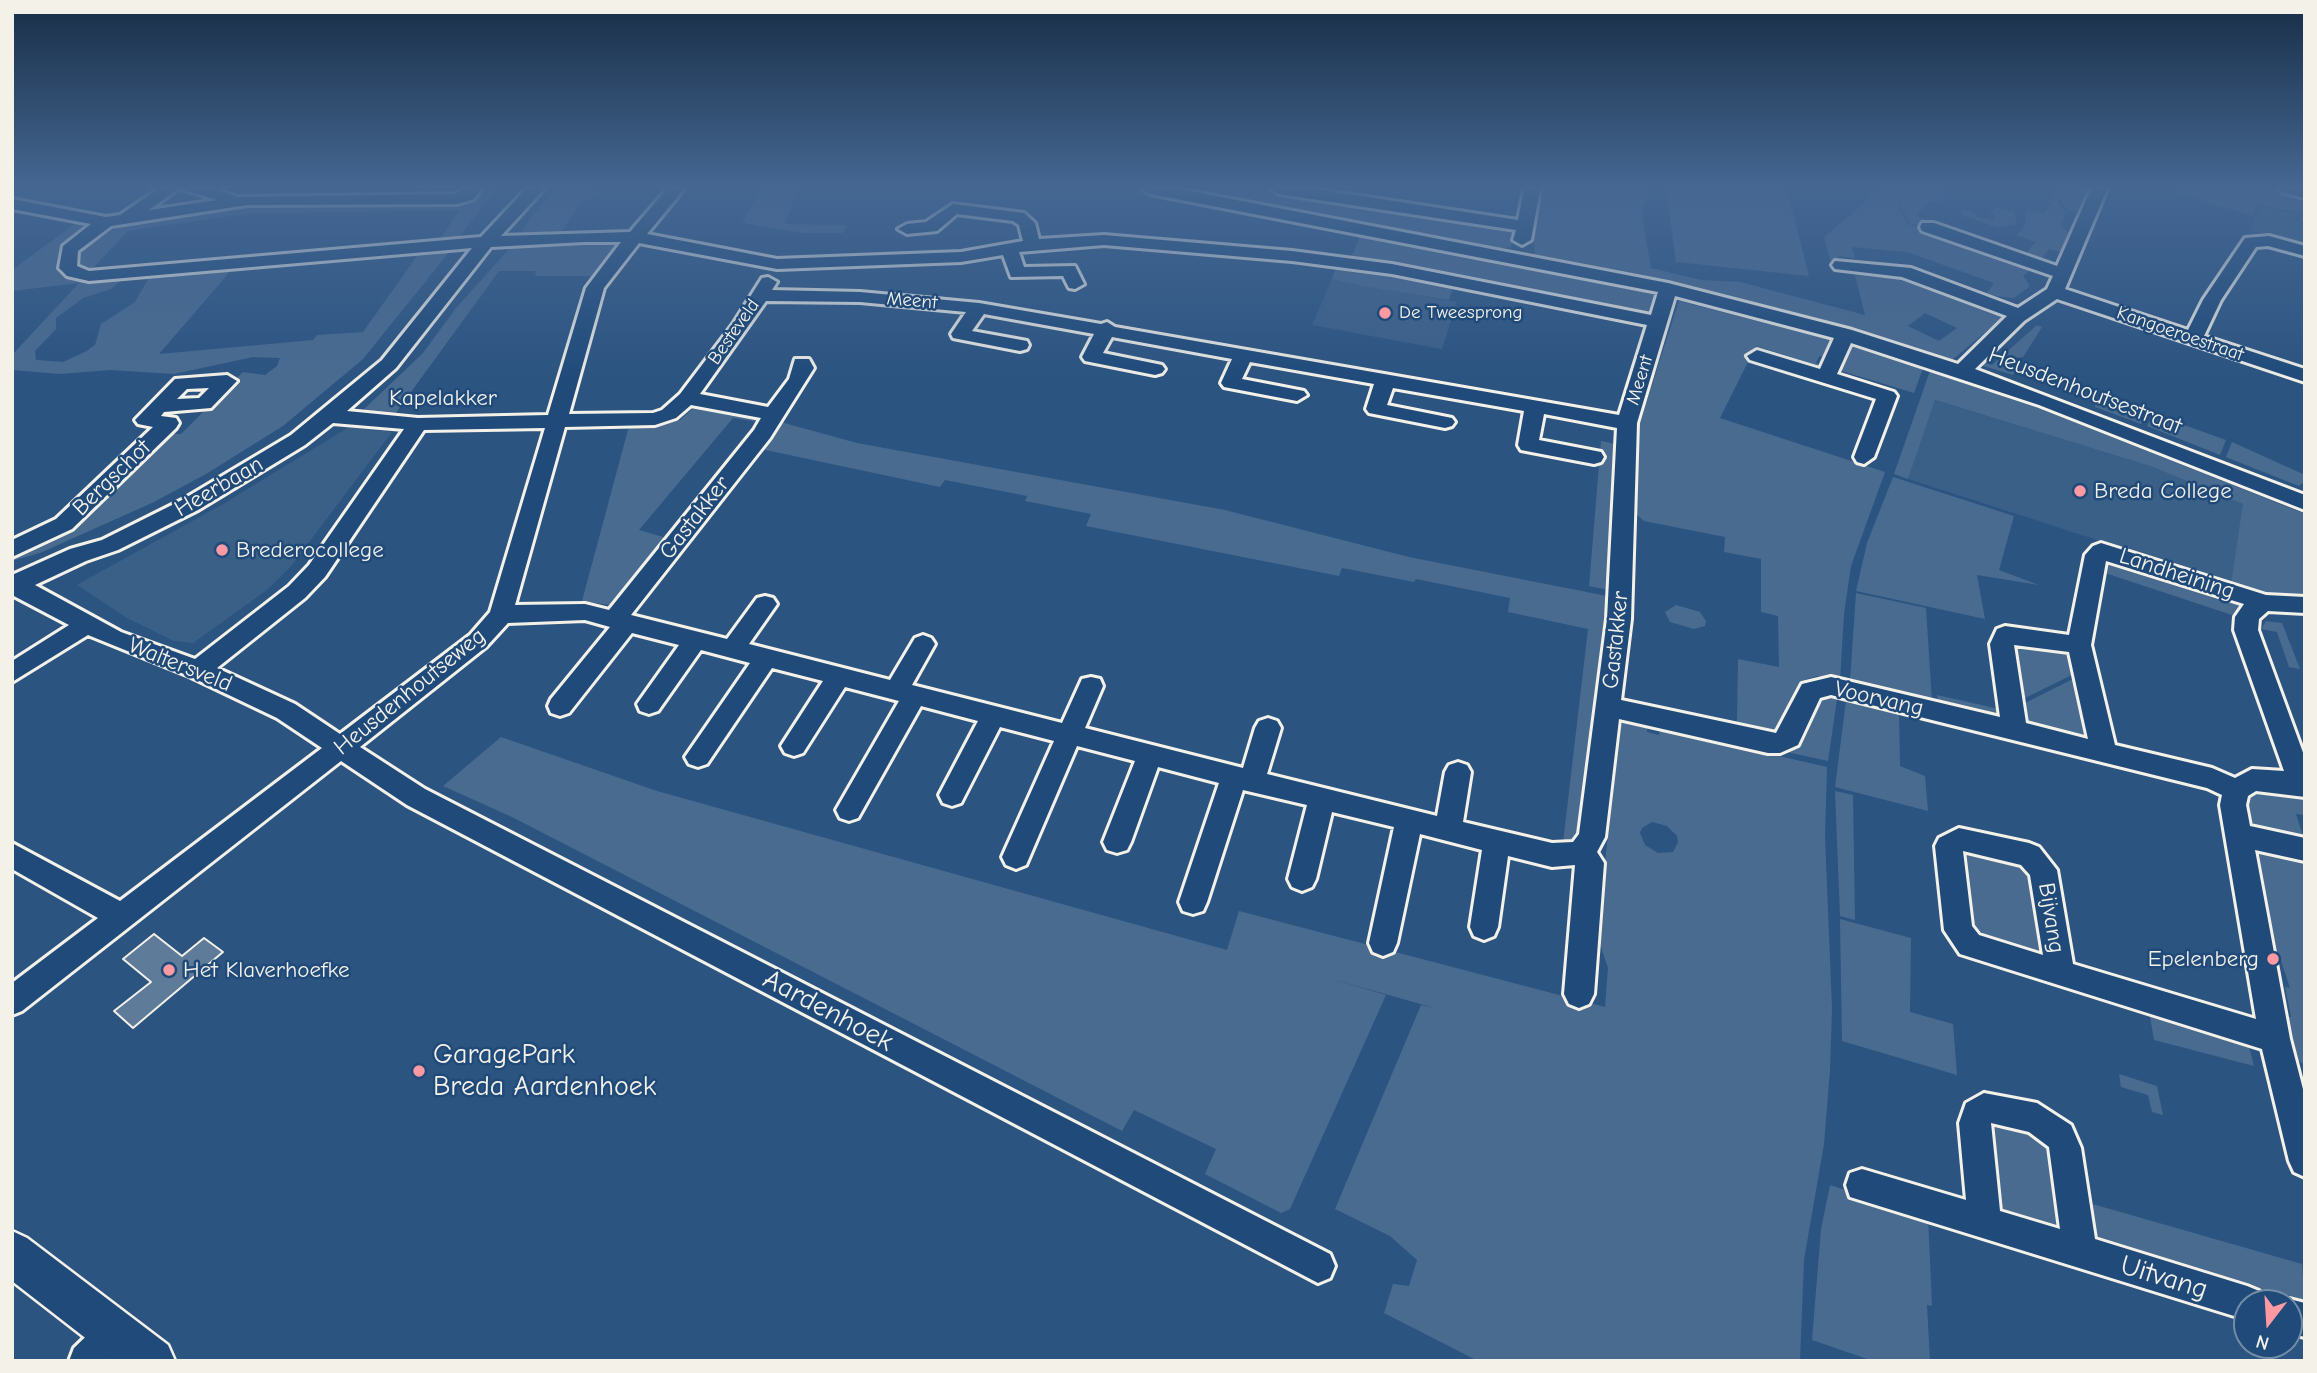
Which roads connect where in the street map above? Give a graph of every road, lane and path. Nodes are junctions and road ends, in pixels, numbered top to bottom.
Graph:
1 (69, 253) edge
2 (364, 253) edge
3 (477, 253) edge
4 (622, 253) edge
5 (720, 253) edge
6 (988, 253) edge
7 (1011, 253) edge
8 (1258, 253) edge
9 (1492, 253) edge
10 (1520, 253) edge
11 (2003, 253) edge
12 (2072, 253) edge
13 (2244, 253) edge
14 (1519, 258) junction
15 (777, 264) junction
16 (1841, 265) dead end
17 (2063, 274) junction
18 (1075, 284) dead end
19 (1668, 288) junction
20 (2055, 292) junction
21 (761, 295) junction
22 (979, 307) junction
23 (2020, 315) junction
24 (1658, 322) junction
25 (1107, 328) junction
26 (1845, 334) junction
27 (2193, 339) junction
28 (1020, 345) dead end
29 (1244, 354) junction
30 (1757, 356) dead end
31 (802, 363) dead end
32 (1155, 369) dead end
33 (1962, 371) junction
34 (2305, 376) edge
35 (1826, 377) junction
36 (1386, 379) junction
37 (1297, 395) dead end
38 (687, 398) junction
39 (159, 406) dead end
40 (1535, 406) junction
41 (773, 414) junction
42 (330, 416) junction
43 (557, 422) junction
44 (1445, 422) dead end
45 (1628, 423) junction
46 (418, 424) junction
47 (1594, 457) dead end
48 (1864, 457) dead end
49 (2305, 503) edge
50 (12, 549) edge
51 (14, 585) edge
52 (2266, 603) junction
53 (765, 604) dead end
54 (2305, 606) edge
55 (501, 615) junction
56 (621, 622) junction
57 (89, 624) junction
58 (695, 641) junction
59 (923, 644) dead end
60 (2078, 645) junction
61 (732, 650) junction
62 (766, 659) junction
63 (198, 670) junction
64 (12, 673) edge
65 (838, 678) junction
66 (1091, 686) dead end
67 (904, 695) junction
68 (649, 704) dead end
69 (560, 706) dead end
70 (1609, 707) junction
71 (993, 717) junction
72 (1268, 728) dead end
73 (2014, 731) junction
74 (1069, 736) junction
75 (794, 746) dead end
76 (342, 748) junction
77 (2104, 752) junction
78 (698, 757) dead end
79 (1149, 757) junction
80 (1458, 772) dead end
81 (1243, 780) junction
82 (2303, 786) edge
83 (2236, 790) junction
84 (952, 795) dead end
85 (1322, 799) junction
86 (849, 810) dead end
87 (1409, 820) junction
88 (1448, 830) junction
89 (2239, 835) junction
90 (1497, 841) junction
91 (1117, 842) dead end
92 (2305, 849) edge
93 (1581, 853) junction
94 (12, 855) edge
95 (1016, 857) dead end
96 (1301, 879) dead end
97 (1193, 902) dead end
98 (120, 916) junction
99 (1485, 927) dead end
100 (1383, 943) dead end
101 (2060, 973) junction
102 (1579, 994) dead end
103 (12, 1001) edge
104 (2275, 1039) junction
105 (2294, 1076) edge
106 (2305, 1161) edge
107 (1862, 1185) dead end
108 (1985, 1224) junction
109 (2080, 1252) junction
110 (12, 1253) edge
111 (1318, 1266) dead end
112 (2233, 1299) edge
113 (101, 1346) edge
114 (152, 1361) edge

1 - 2 street
3 - 42 street, Heerbaan
4 - 43 street, Heusdenhoutseweg
5 - 15 street
6 - 15 street
7 - 18 street
8 - 24 street
9 - 14 street, Heusdenhoutsestraat
10 - 14 street
11 - 17 street
12 - 17 street
13 - 27 street
14 - 19 street, Heusdenhoutsestraat
15 - 21 street, Besteveld
16 - 23 street
17 - 20 street
19 - 24 street, Meent
19 - 26 street, Heusdenhoutsestraat
20 - 23 street
20 - 27 street, Kangoeroestraat
21 - 22 street, Meent
21 - 38 street, Besteveld
22 - 25 street, Meent
22 - 28 street, Meent
23 - 33 street
24 - 45 street, Meent
25 - 29 street, Meent
25 - 32 street
26 - 33 street, Heusdenhoutsestraat
26 - 35 street
27 - 34 street, Kangoeroestraat
29 - 36 street, Meent
29 - 37 street
30 - 35 street
31 - 41 street
33 - 49 street, Heusdenhoutsestraat
35 - 48 street
36 - 40 street, Meent
36 - 44 street
38 - 41 street
38 - 43 street, Besteveld
39 - 50 street, Bergschot
40 - 45 street, Meent
40 - 47 street
41 - 56 street, Gastakker
42 - 46 street, Kapelakker
42 - 51 street, Heerbaan
43 - 46 street, Kapelakker
43 - 55 street, Heusdenhoutseweg
45 - 70 street, Gastakker
46 - 63 street
51 - 57 street, Waltersveld
52 - 54 street
52 - 60 street, Landheining
52 - 82 street
53 - 61 street
55 - 56 street
55 - 76 street, Heusdenhoutseweg
56 - 58 street
56 - 69 street, Gastakker
57 - 63 street, Waltersveld
57 - 64 street
58 - 61 street
58 - 68 street
59 - 67 street
60 - 73 street
60 - 77 street
61 - 62 street
62 - 65 street
62 - 78 street
63 - 76 street, Waltersveld
65 - 67 street
65 - 75 street
66 - 74 street
67 - 71 street
67 - 86 street
70 - 73 street, Voorvang
70 - 93 street, Gastakker
71 - 74 street
71 - 84 street
72 - 81 street
73 - 77 street, Voorvang
74 - 79 street
74 - 95 street
76 - 98 street, Heusdenhoutseweg
76 - 111 street, Aardenhoek
77 - 83 street, Voorvang
79 - 81 street
79 - 91 street
80 - 88 street
81 - 85 street
81 - 97 street
82 - 83 street
83 - 89 street
85 - 87 street
85 - 96 street
87 - 88 street
87 - 100 street
88 - 90 street
89 - 92 street
89 - 104 street
90 - 93 street
90 - 99 street
93 - 102 street
94 - 98 street
98 - 103 street, Heusdenhoutseweg
101 - 101 street, Bijvang
101 - 104 street, Bijvang
104 - 105 street
105 - 106 street
107 - 108 street, Uitvang
108 - 109 street, Uitvang
108 - 109 street
109 - 112 street, Uitvang
110 - 113 main road
113 - 114 main road

